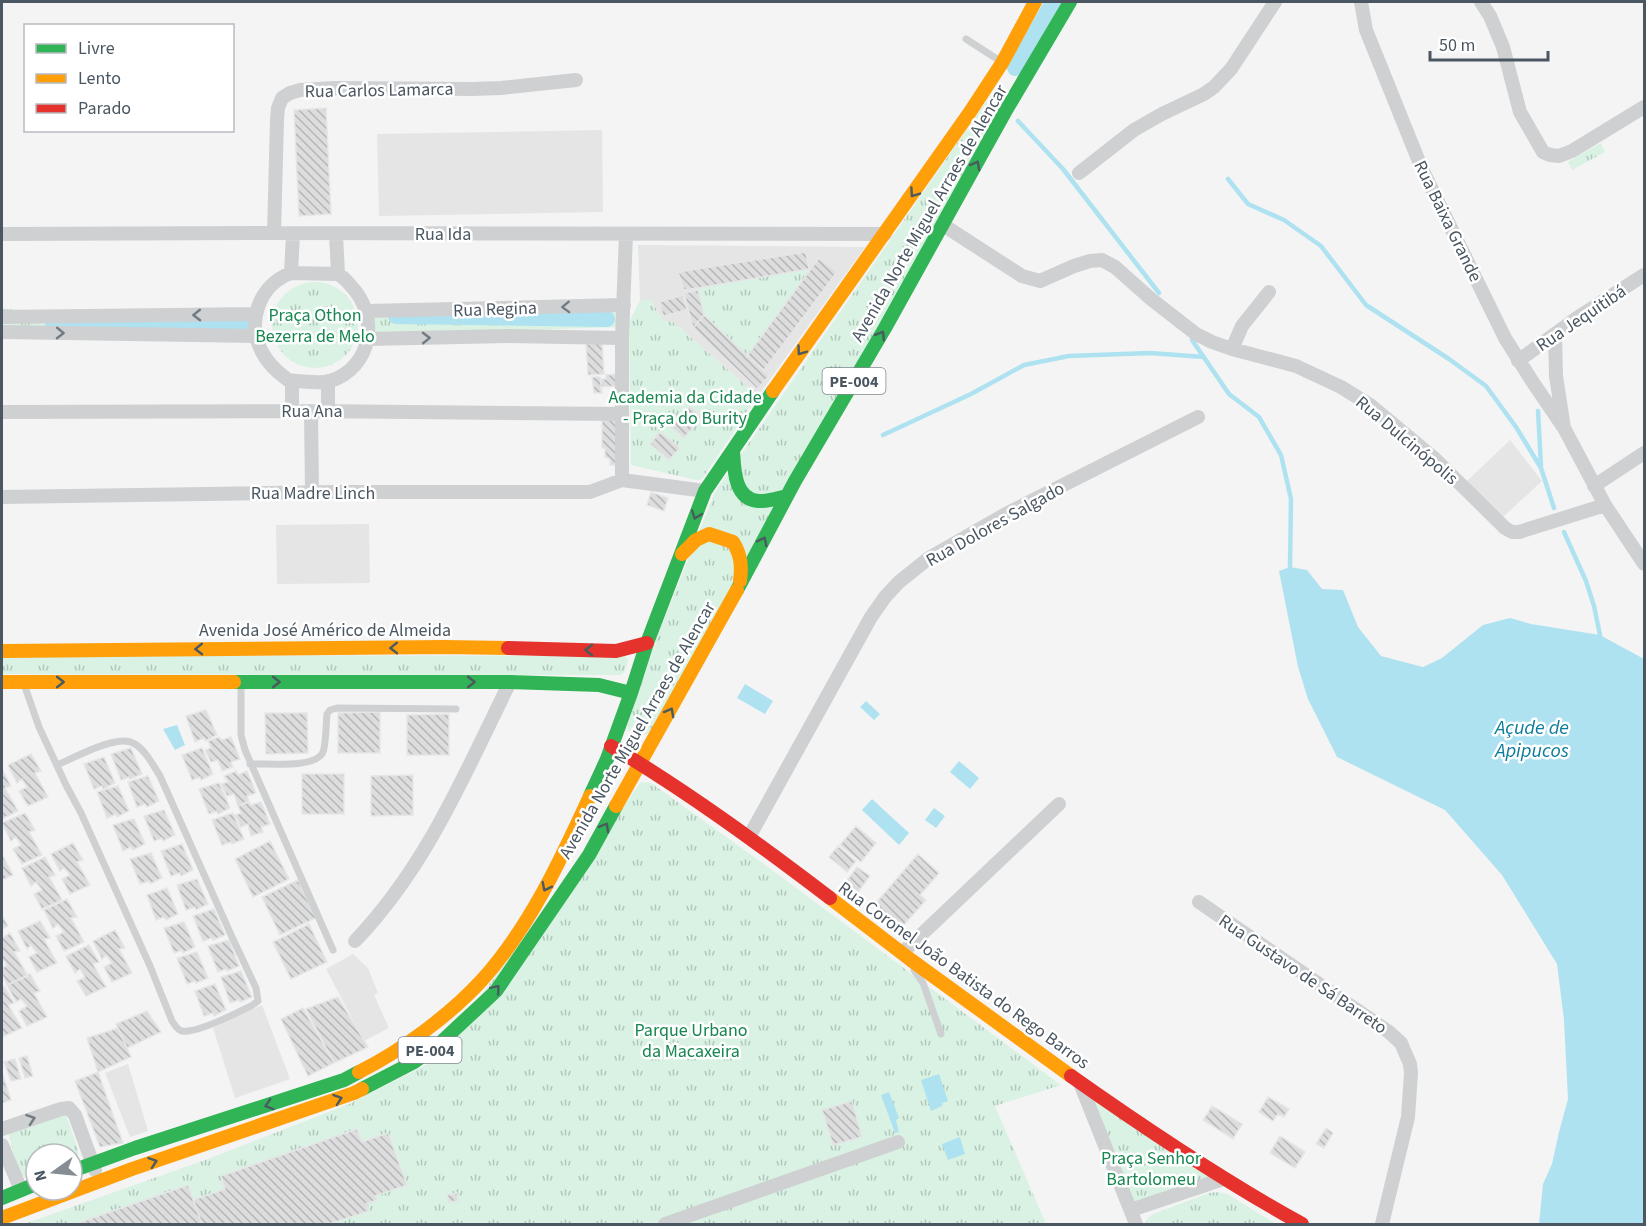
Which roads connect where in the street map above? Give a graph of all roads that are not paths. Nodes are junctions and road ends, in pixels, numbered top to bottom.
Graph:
1 (1035, 2) edge
2 (1070, 2) edge
3 (1275, 2) edge
4 (1361, 2) edge
5 (1481, 2) edge
6 (966, 39) dead end
7 (1002, 63) junction
8 (576, 80) dead end
9 (1644, 108) edge
10 (1079, 173) dead end
11 (943, 225) junction
12 (274, 233) junction
13 (2, 234) edge
14 (293, 234) junction
15 (336, 234) junction
16 (626, 234) junction
17 (885, 234) junction
18 (291, 273) junction
19 (338, 274) junction
20 (1644, 275) edge
21 (1269, 292) dead end
22 (624, 305) junction
23 (367, 311) junction
24 (256, 314) junction
25 (2, 317) edge
26 (2, 332) edge
27 (1555, 334) junction
28 (256, 336) junction
29 (622, 338) junction
30 (368, 339) junction
31 (1232, 349) junction
32 (1518, 361) junction
33 (292, 381) junction
34 (328, 381) junction
35 (292, 411) junction
36 (311, 411) junction
37 (328, 411) junction
38 (2, 412) edge
39 (622, 414) junction
40 (1198, 417) dead end
41 (1564, 428) junction
42 (733, 450) junction
43 (1644, 453) edge
44 (622, 480) junction
45 (1594, 486) junction
46 (705, 491) junction
47 (312, 492) junction
48 (787, 495) junction
49 (2, 497) edge
50 (1605, 505) junction
51 (682, 555) junction
52 (1644, 564) edge
53 (740, 587) junction
54 (647, 644) junction
55 (2, 651) edge
56 (2, 681) edge
57 (23, 681) junction
58 (241, 682) junction
59 (510, 682) junction
60 (631, 693) junction
61 (456, 709) dead end
62 (611, 746) junction
63 (641, 763) junction
64 (250, 764) junction
65 (57, 765) junction
66 (1059, 804) dead end
67 (749, 837) junction
68 (1198, 902) dead end
69 (355, 941) dead end
70 (333, 951) dead end
71 (902, 953) junction
72 (941, 1034) dead end
73 (1080, 1083) junction
74 (2, 1129) edge
75 (898, 1142) dead end
76 (2, 1145) edge
77 (93, 1163) junction
78 (84, 1166) edge
79 (1223, 1179) junction
80 (99, 1182) junction
81 (24, 1189) edge
82 (21, 1190) junction
83 (2, 1198) edge
84 (1131, 1210) junction
85 (2, 1218) edge
86 (665, 1224) edge
87 (1136, 1224) edge
88 (1302, 1224) edge
89 (1382, 1224) edge

1 - 7 main road, Avenida Norte Miguel Arraes de Alencar / PE-004
11 -> 2 main road, Avenida Norte Miguel Arraes de Alencar / PE-004
3 - 10 street
4 - 32 street, Rua Baixa Grande
5 - 9 street
6 - 7 lane
7 -> 17 main road, Avenida Norte Miguel Arraes de Alencar / PE-004
8 - 12 street, Rua Carlos Lamarca
11 - 31 street, Rua Dulcinópolis
48 -> 11 main road, Avenida Norte Miguel Arraes de Alencar / PE-004
12 - 13 street, Rua Ida
12 - 14 street, Rua Ida
14 - 15 street, Rua Ida
14 - 18 street
15 - 16 street, Rua Ida
15 - 19 street
16 - 17 street, Rua Ida
16 - 22 street
17 -> 42 main road, Avenida Norte Miguel Arraes de Alencar / PE-004
18 - 19 street
18 - 24 street
19 - 23 street
20 - 27 street, Rua Jequitibá
21 - 31 street
22 -> 23 street, Rua Regina
22 - 29 street
23 - 30 street
24 -> 25 street
24 - 28 street
26 -> 28 street
27 - 32 street, Rua Jequitibá
27 - 41 street
28 - 33 street
30 -> 29 street, Rua Regina
29 - 39 street
30 - 34 street
31 - 50 street, Rua Dulcinópolis
32 - 41 street, Rua Baixa Grande
33 - 34 street
33 - 35 street
34 - 37 street
35 - 36 street, Rua Ana
35 - 38 street, Rua Ana
36 - 37 street, Rua Ana
36 - 47 street
37 - 39 street, Rua Ana
39 - 44 street
40 - 67 street, Rua Dolores Salgado
41 - 45 street
42 - 46 main road, Avenida Norte Miguel Arraes de Alencar / PE-004
42 - 48 main road
43 - 45 street
44 - 46 street
44 - 47 street, Rua Madre Linch
45 - 50 street
46 -> 51 main road, Avenida Norte Miguel Arraes de Alencar / PE-004
47 - 49 street, Rua Madre Linch
53 -> 48 main road, Avenida Norte Miguel Arraes de Alencar / PE-004
50 - 52 street
51 - 53 main road
51 - 54 main road, Avenida Norte Miguel Arraes de Alencar / PE-004
63 -> 53 main road, Avenida Norte Miguel Arraes de Alencar / PE-004
54 -> 55 main road, Avenida José Américo de Almeida
54 - 60 main road, Avenida Norte Miguel Arraes de Alencar / PE-004
56 - 57 main road
57 -> 58 main road
57 - 65 lane
58 -> 59 main road
58 - 64 lane
59 - 60 main road
59 - 69 street
60 - 62 main road, Avenida Norte Miguel Arraes de Alencar / PE-004
61 - 64 lane
62 - 63 main road, Rua Coronel João Batista do Rego Barros
62 -> 77 main road, Avenida Norte Miguel Arraes de Alencar / PE-004
63 - 67 main road, Rua Coronel João Batista do Rego Barros
80 -> 63 main road, Avenida Norte Miguel Arraes de Alencar / PE-004
64 - 70 lane
65 - 65 lane
66 - 71 street
67 - 71 main road, Rua Coronel João Batista do Rego Barros
68 - 89 street, Rua Gustavo de Sá Barreto
71 - 72 lane
71 - 73 main road, Rua Coronel João Batista do Rego Barros
73 - 79 main road, Rua Coronel João Batista do Rego Barros
73 - 84 street
74 -> 77 street
75 - 86 street
76 - 82 street
77 - 78 main road, Avenida Norte Miguel Arraes de Alencar / PE-004
77 - 80 street
79 - 84 street
79 - 88 main road, Rua Coronel João Batista do Rego Barros
80 - 85 main road, Avenida Norte Miguel Arraes de Alencar / PE-004
81 - 82 main road
82 - 83 main road
84 - 87 street

